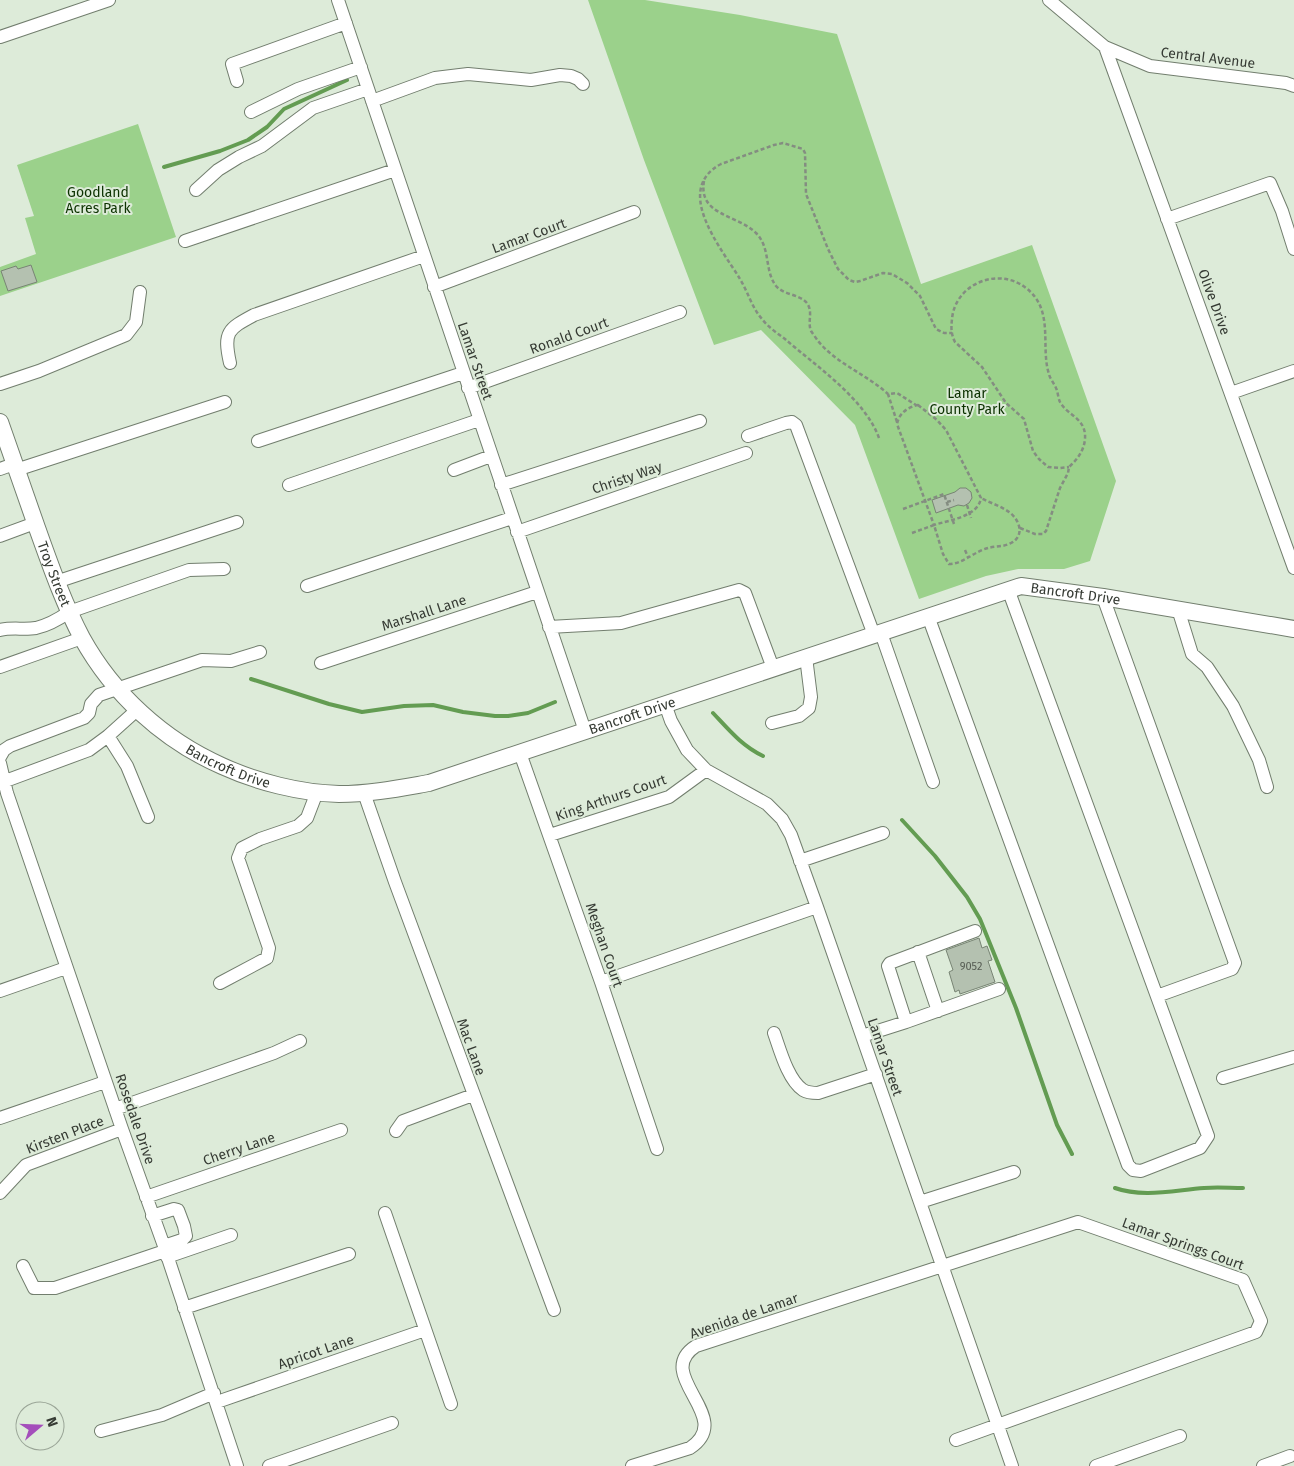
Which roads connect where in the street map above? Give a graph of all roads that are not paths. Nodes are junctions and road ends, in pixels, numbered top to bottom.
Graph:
1 (109, 0) edge
2 (338, 0) edge
3 (1049, 0) edge
4 (346, 23) junction
5 (0, 37) edge
6 (1105, 47) junction
7 (361, 67) junction
8 (237, 81) dead end
9 (583, 84) dead end
10 (1294, 86) edge
11 (370, 95) junction
12 (251, 112) dead end
13 (395, 170) junction
14 (196, 190) dead end
15 (634, 212) dead end
16 (1168, 219) junction
17 (185, 241) dead end
18 (1294, 249) edge
19 (424, 256) junction
20 (434, 287) junction
21 (140, 292) dead end
22 (680, 312) dead end
23 (230, 363) dead end
24 (1294, 371) edge
25 (463, 372) junction
26 (0, 384) edge
27 (468, 388) junction
28 (1231, 393) junction
29 (225, 402) dead end
30 (479, 420) junction
31 (700, 421) dead end
32 (0, 422) edge
33 (748, 436) dead end
34 (258, 441) dead end
35 (746, 453) dead end
36 (491, 456) junction
37 (10, 468) edge
38 (454, 470) dead end
39 (289, 485) dead end
40 (501, 485) junction
41 (512, 518) junction
42 (238, 522) dead end
43 (35, 523) junction
44 (517, 532) junction
45 (0, 536) edge
46 (224, 568) dead end
47 (1294, 568) edge
48 (56, 582) junction
49 (307, 586) dead end
50 (1008, 589) junction
51 (537, 592) junction
52 (1103, 597) junction
53 (1178, 609) junction
54 (69, 612) junction
55 (928, 616) junction
56 (549, 627) junction
57 (1294, 629) edge
58 (0, 630) edge
59 (878, 634) junction
60 (82, 638) junction
61 (260, 652) dead end
62 (806, 657) junction
63 (321, 663) dead end
64 (0, 667) edge
65 (772, 668) junction
66 (119, 688) junction
67 (665, 704) junction
68 (138, 710) junction
69 (772, 723) dead end
70 (585, 731) junction
71 (108, 736) junction
72 (520, 753) junction
73 (0, 756) edge
74 (0, 763) edge
75 (706, 770) junction
76 (933, 782) dead end
77 (2, 783) edge
78 (1268, 787) dead end
79 (316, 792) junction
80 (364, 793) junction
81 (148, 817) dead end
82 (883, 833) dead end
83 (550, 835) junction
84 (800, 861) junction
85 (818, 907) junction
86 (974, 931) dead end
87 (918, 952) junction
88 (66, 968) junction
89 (601, 982) junction
90 (220, 983) dead end
91 (999, 989) dead end
92 (0, 991) edge
93 (1157, 996) junction
94 (938, 1011) junction
95 (906, 1022) junction
96 (774, 1034) dead end
97 (862, 1036) junction
98 (300, 1041) dead end
99 (1294, 1057) edge
100 (876, 1074) junction
101 (1223, 1078) dead end
102 (106, 1082) junction
103 (473, 1095) junction
104 (115, 1109) junction
105 (0, 1118) edge
106 (122, 1129) junction
107 (341, 1130) dead end
108 (396, 1131) dead end
109 (657, 1149) dead end
110 (1014, 1172) dead end
111 (0, 1193) edge
112 (146, 1197) junction
113 (920, 1202) junction
114 (385, 1213) dead end
115 (152, 1216) junction
116 (231, 1235) dead end
117 (165, 1251) junction
118 (349, 1254) dead end
119 (22, 1266) dead end
120 (942, 1267) junction
121 (184, 1308) junction
122 (554, 1310) dead end
123 (425, 1330) junction
124 (215, 1398) junction
125 (451, 1404) dead end
126 (392, 1423) dead end
127 (998, 1426) junction
128 (101, 1431) dead end
129 (1180, 1436) dead end
130 (956, 1440) dead end
131 (1290, 1456) dead end
132 (237, 1466) edge
133 (269, 1466) edge
134 (632, 1466) edge
135 (1012, 1466) edge
136 (1096, 1466) edge
137 (1263, 1466) edge

1 - 5 street
2 - 4 street, Lamar Street
3 - 6 street, Central Avenue
4 - 7 street, Lamar Street
4 - 8 street
6 - 10 street, Central Avenue
6 - 16 street, Olive Drive
7 - 11 street, Lamar Street
7 - 12 street
9 - 11 street
11 - 13 street, Lamar Street
11 - 14 street
13 - 17 street
13 - 19 street, Lamar Street
15 - 20 street, Lamar Court
16 - 18 street
16 - 28 street, Olive Drive
19 - 20 street, Lamar Street
19 - 23 street
20 - 25 street, Lamar Street
21 - 26 street
22 - 27 street, Ronald Court
24 - 28 street
25 - 27 street, Lamar Street
25 - 34 street
27 - 30 street, Lamar Street
28 - 47 street, Olive Drive
29 - 37 street
30 - 36 street, Lamar Street
30 - 39 street
31 - 40 street
32 - 37 main road, Troy Street
33 - 59 street
35 - 44 street, Christy Way
36 - 38 street
36 - 40 street, Lamar Street
37 - 43 main road, Troy Street
40 - 41 street, Lamar Street
41 - 44 street, Lamar Street
41 - 49 street
42 - 48 street
43 - 45 street
43 - 48 main road, Troy Street
44 - 51 street, Lamar Street
46 - 54 street
48 - 54 main road, Troy Street
50 - 52 main road, Bancroft Drive
50 - 55 main road, Bancroft Drive
50 - 93 street
51 - 56 street, Lamar Street
51 - 63 street, Marshall Lane
52 - 53 main road, Bancroft Drive
52 - 93 street
53 - 57 main road, Bancroft Drive
53 - 78 street
54 - 58 street
54 - 60 main road, Troy Street
55 - 59 main road, Bancroft Drive
55 - 93 street
56 - 65 street
56 - 70 street, Lamar Street
59 - 62 main road, Bancroft Drive
59 - 76 street
60 - 64 street
60 - 66 main road, Troy Street
61 - 66 street
62 - 65 main road, Bancroft Drive
62 - 69 street
65 - 67 main road, Bancroft Drive
66 - 68 main road, Troy Street
66 - 73 street
67 - 70 main road, Bancroft Drive
67 - 75 street, Lamar Street
68 - 71 street
68 - 79 main road, Bancroft Drive
70 - 72 main road, Bancroft Drive
71 - 77 street
71 - 81 street
72 - 80 main road, Bancroft Drive
72 - 83 street, Meghan Court
74 - 77 street, Rosedale Drive
75 - 83 street, King Arthurs Court
75 - 84 street, Lamar Street
77 - 88 street, Rosedale Drive
79 - 80 main road, Bancroft Drive
79 - 90 street
80 - 103 street, Mac Lane
82 - 84 street
83 - 89 street, Meghan Court
84 - 85 street, Lamar Street
85 - 89 street
85 - 97 street, Lamar Street
86 - 87 street
87 - 94 street
87 - 95 street
88 - 92 street
88 - 102 street, Rosedale Drive
89 - 109 street, Meghan Court
91 - 94 street
94 - 95 street
95 - 97 street
96 - 100 street
97 - 100 street, Lamar Street
98 - 104 street
99 - 101 street
100 - 113 street, Lamar Street
102 - 104 street, Rosedale Drive
102 - 105 street
103 - 108 street
103 - 122 street, Mac Lane
104 - 106 street, Rosedale Drive
106 - 111 street, Kirsten Place
106 - 112 street, Rosedale Drive
107 - 112 street, Cherry Lane
110 - 113 street
112 - 115 street, Rosedale Drive
113 - 120 street, Lamar Street
114 - 123 street
115 - 117 street, Rosedale Drive
115 - 117 street
116 - 117 street
117 - 119 street
117 - 121 street, Rosedale Drive
118 - 121 street
120 - 127 street, Lamar Street
120 - 127 street, Lamar Springs Court
120 - 134 street, Avenida de Lamar
121 - 124 street, Rosedale Drive
123 - 124 street, Apricot Lane
123 - 125 street
124 - 128 street, Apricot Lane
124 - 132 street, Rosedale Drive
126 - 133 street
127 - 130 street, Lamar Springs Court
127 - 135 street, Lamar Street
129 - 136 street
131 - 137 street

